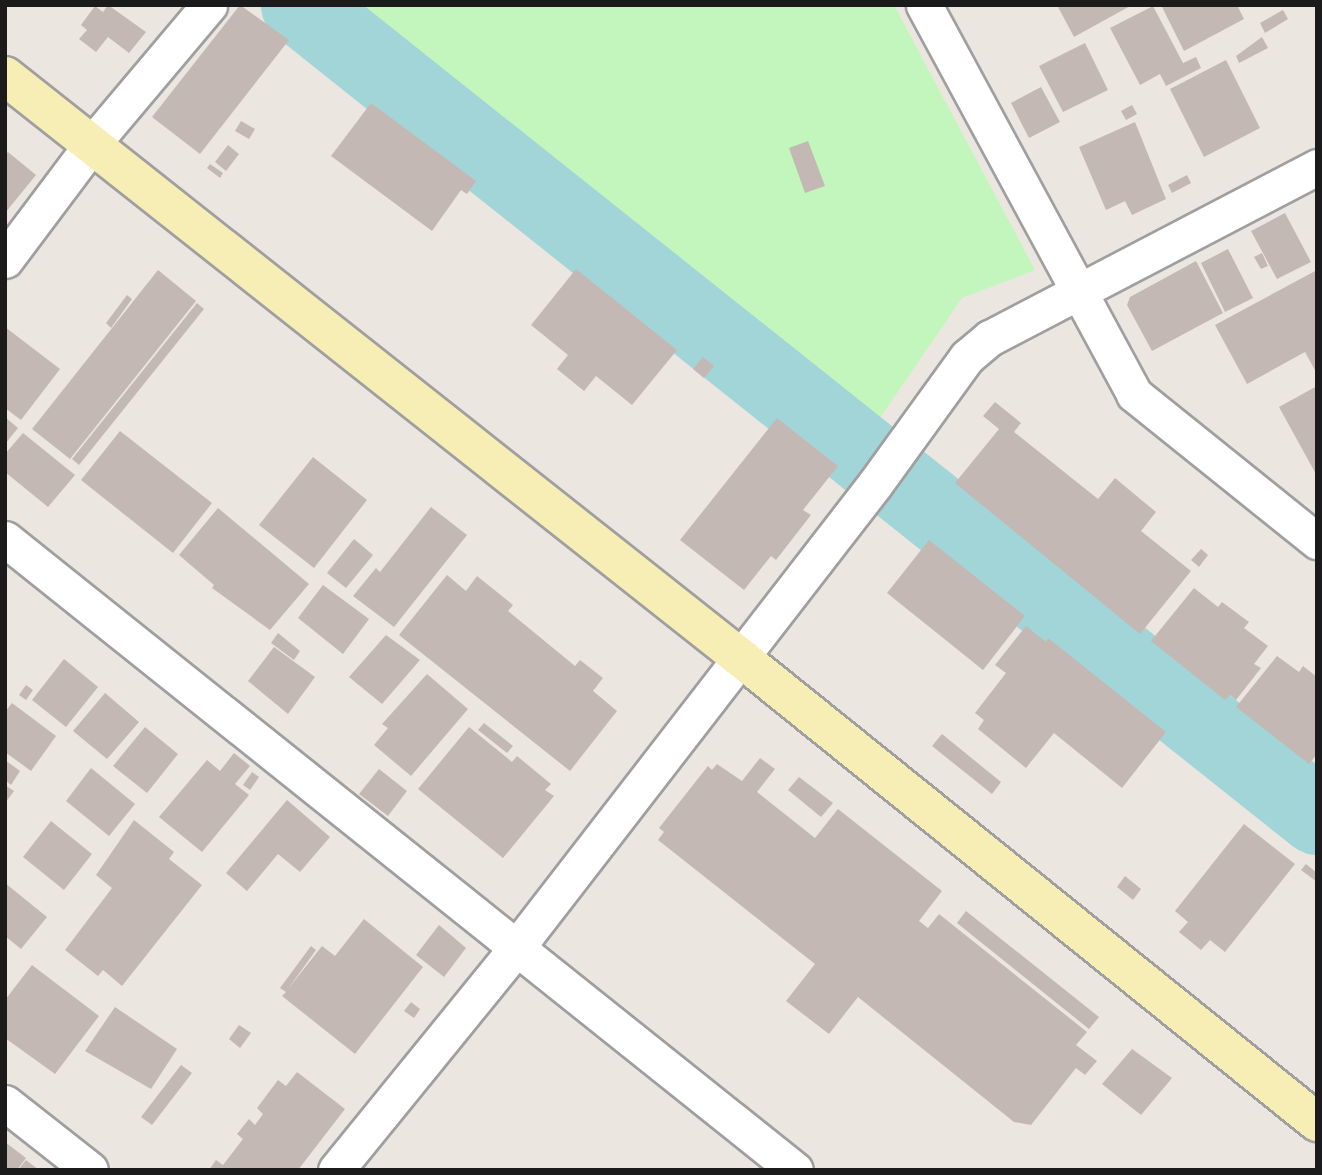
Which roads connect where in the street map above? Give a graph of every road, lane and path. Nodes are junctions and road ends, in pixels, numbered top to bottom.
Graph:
1 (209, 5) edge
2 (924, 5) edge
3 (5, 76) edge
4 (92, 144) junction
5 (1317, 167) edge
6 (5, 260) edge
7 (1079, 292) junction
8 (5, 539) edge
9 (1317, 541) edge
10 (741, 658) junction
11 (517, 947) junction
12 (5, 1103) edge
13 (1317, 1122) edge
14 (90, 1170) edge
15 (336, 1170) edge
16 (795, 1170) edge

1 - 4 street
2 - 7 street
3 - 4 street
4 - 6 street
4 - 10 street
5 - 7 street
7 - 9 street
7 - 10 street
8 - 11 street
10 - 11 street
10 - 13 street
11 - 15 street
11 - 16 street
12 - 14 street

